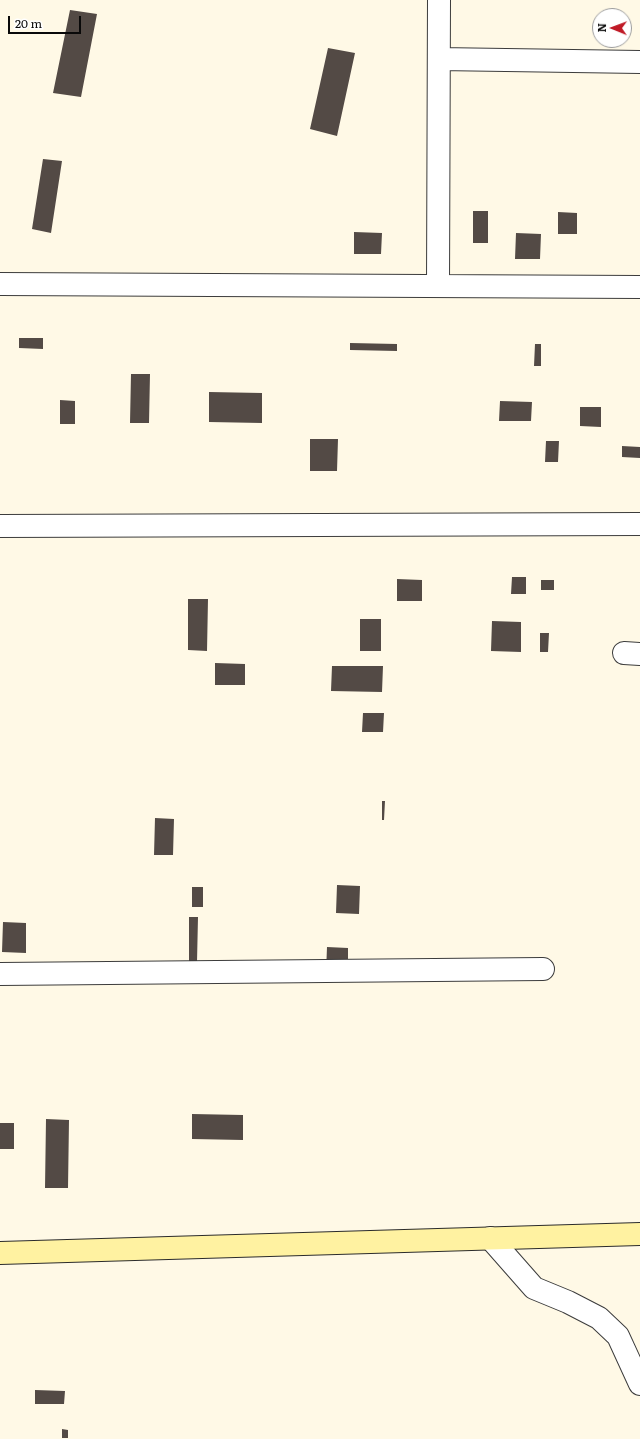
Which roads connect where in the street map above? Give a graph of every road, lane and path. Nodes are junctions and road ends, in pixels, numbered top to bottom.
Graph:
1 (439, 0) edge
2 (439, 59) junction
3 (640, 62) edge
4 (0, 284) edge
5 (438, 285) junction
6 (640, 287) edge
7 (640, 524) edge
8 (0, 526) edge
9 (543, 969) dead end
10 (0, 974) edge
11 (640, 1234) edge
12 (490, 1238) junction
13 (0, 1254) edge
14 (640, 1384) edge

1 - 2 street
2 - 3 street
2 - 5 street
4 - 5 street
5 - 6 street
7 - 8 street
9 - 10 street
11 - 12 main road
12 - 13 main road
12 - 14 street

